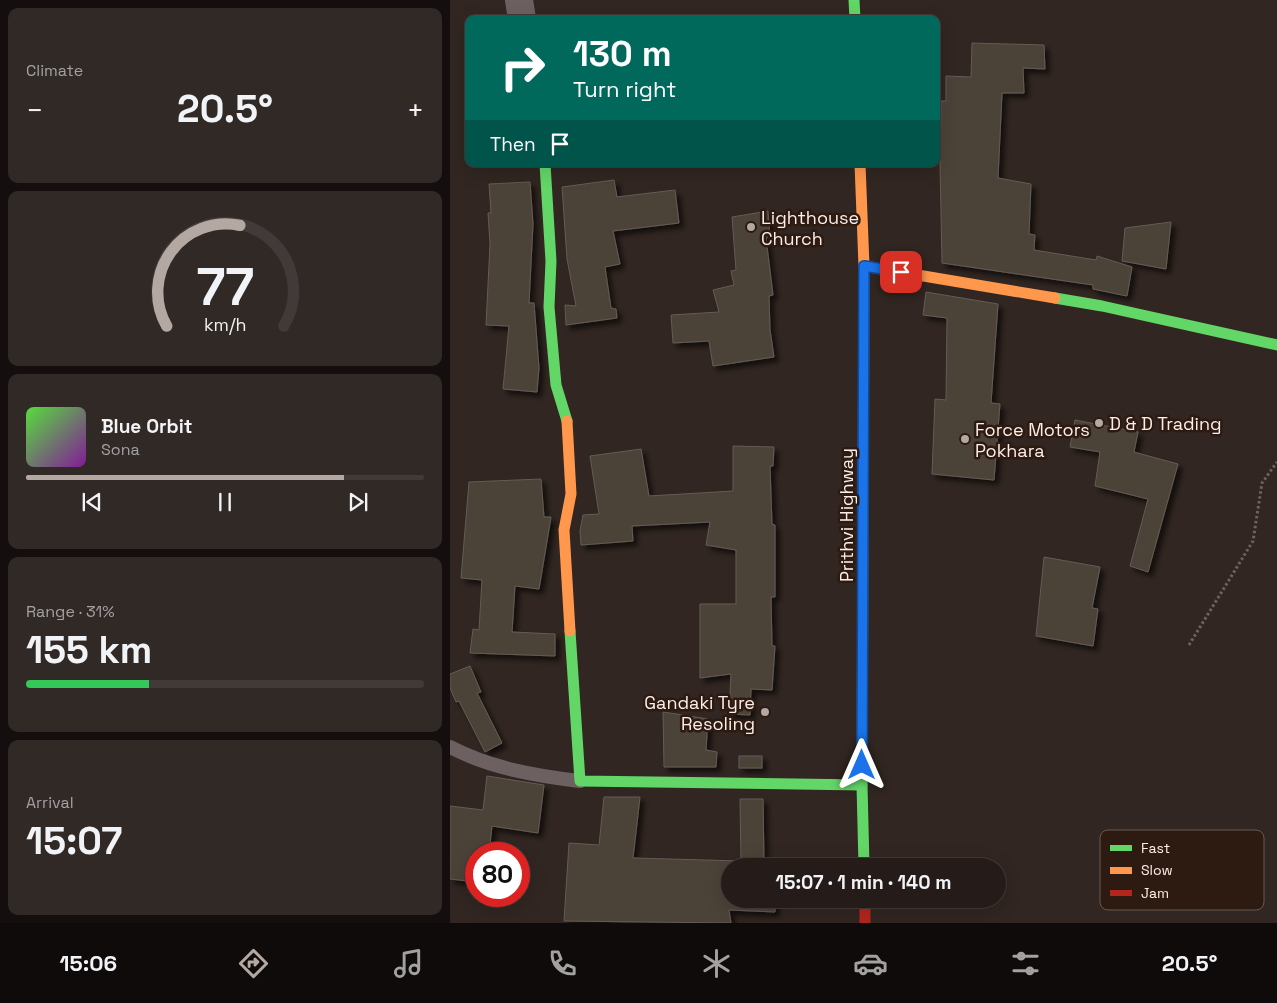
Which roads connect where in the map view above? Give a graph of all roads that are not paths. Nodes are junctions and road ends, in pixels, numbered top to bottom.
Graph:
1 (518, 0) edge
2 (854, 0) edge
3 (521, 15) edge
4 (855, 15) edge
5 (545, 167) edge
6 (860, 167) edge
7 (864, 266) junction
8 (1277, 345) edge
9 (450, 747) edge
10 (580, 781) junction
11 (862, 785) junction
12 (864, 858) edge
13 (865, 908) edge
14 (865, 923) edge

1 - 3 street
2 - 4 main road
5 - 10 main road
6 - 7 main road, Prithvi Highway
7 - 8 main road
7 - 11 main road, Prithvi Highway
9 - 10 lane
10 - 11 main road
11 - 12 main road, Prithvi Highway
13 - 14 main road

